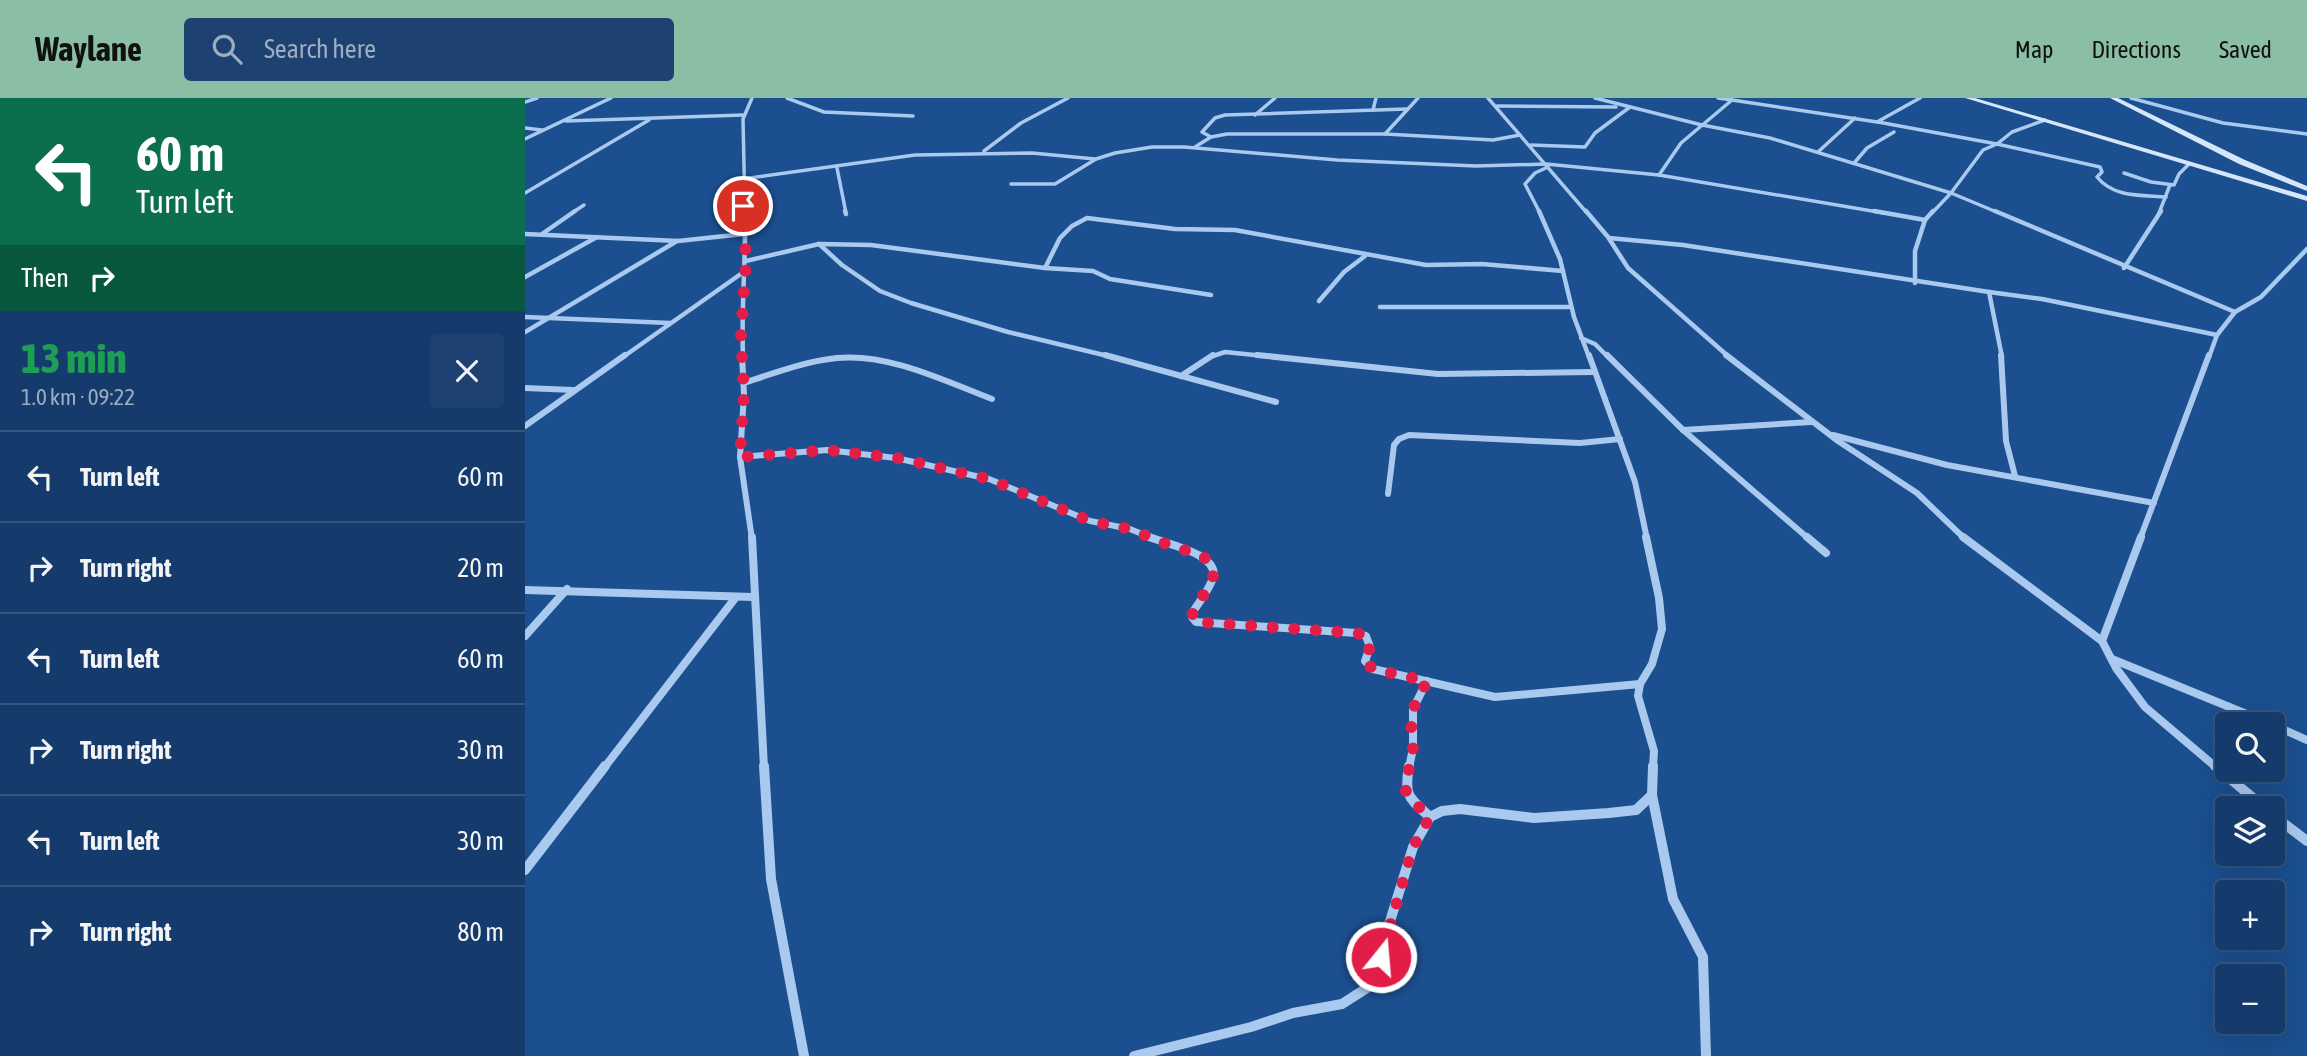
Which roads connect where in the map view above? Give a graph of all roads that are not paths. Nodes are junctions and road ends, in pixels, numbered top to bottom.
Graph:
1 (537, 98) edge
2 (611, 98) edge
3 (751, 98) edge
4 (787, 98) edge
5 (1068, 98) edge
6 (1275, 98) edge
7 (1376, 98) edge
8 (1418, 98) edge
9 (1488, 98) edge
10 (1595, 98) edge
11 (1719, 98) edge
12 (1920, 98) edge
13 (1968, 98) edge
14 (2113, 98) edge
15 (2131, 98) edge
16 (1733, 99) edge
17 (525, 102) edge
18 (1497, 106) junction
19 (1628, 108) junction
20 (1407, 109) junction
21 (1373, 110) junction
22 (1255, 114) junction
23 (743, 115) junction
24 (913, 116) dead end
25 (1855, 118) junction
26 (649, 119) junction
27 (2045, 120) junction
28 (566, 121) junction
29 (1877, 122) junction
30 (1702, 125) junction
31 (525, 128) edge
32 (544, 131) junction
33 (1895, 132) dead end
34 (1385, 134) junction
35 (2307, 134) edge
36 (1520, 135) junction
37 (1211, 137) junction
38 (525, 139) edge
39 (1997, 144) junction
40 (1531, 145) junction
41 (1195, 147) junction
42 (984, 152) junction
43 (1818, 152) junction
44 (1096, 159) junction
45 (1855, 162) junction
46 (2189, 164) junction
47 (1547, 166) junction
48 (837, 167) junction
49 (2124, 173) dead end
50 (1658, 175) junction
51 (743, 179) junction
52 (1011, 184) dead end
53 (2170, 185) junction
54 (2307, 189) edge
55 (1951, 192) junction
56 (525, 193) edge
57 (2166, 197) junction
58 (2307, 199) edge
59 (584, 205) dead end
60 (846, 214) dead end
61 (1925, 220) junction
62 (525, 234) edge
63 (541, 234) junction
64 (744, 234) junction
65 (597, 237) junction
66 (1608, 237) junction
67 (678, 240) junction
68 (820, 244) junction
69 (2307, 249) edge
70 (1364, 256) junction
71 (746, 261) junction
72 (1045, 268) junction
73 (2124, 268) junction
74 (745, 271) junction
75 (1563, 271) junction
76 (525, 277) edge
77 (1915, 283) junction
78 (1989, 292) junction
79 (1211, 295) dead end
80 (1319, 301) dead end
81 (1380, 307) dead end
82 (1569, 307) junction
83 (2235, 312) junction
84 (525, 317) edge
85 (549, 318) junction
86 (670, 323) junction
87 (525, 332) edge
88 (2217, 335) junction
89 (1581, 338) junction
90 (1593, 372) junction
91 (1181, 376) junction
92 (744, 383) junction
93 (525, 388) edge
94 (574, 390) junction
95 (992, 399) dead end
96 (1276, 402) dead end
97 (1811, 422) junction
98 (525, 426) edge
99 (1683, 430) junction
100 (1828, 434) junction
101 (1620, 439) junction
102 (740, 457) junction
103 (2015, 476) junction
104 (1388, 494) dead end
105 (2154, 503) junction
106 (1826, 553) dead end
107 (567, 589) junction
108 (525, 590) edge
109 (736, 597) junction
110 (753, 597) junction
111 (525, 636) edge
112 (2102, 641) junction
113 (2112, 659) junction
114 (1427, 681) junction
115 (1640, 684) junction
116 (2240, 712) edge
117 (2285, 731) edge
118 (2307, 740) edge
119 (1651, 795) junction
120 (2251, 796) edge
121 (1430, 817) junction
122 (2285, 824) edge
123 (2307, 841) edge
124 (525, 870) edge
125 (801, 1053) edge
126 (1134, 1056) edge
127 (1706, 1056) edge

1 - 17 street
2 - 28 street
3 - 23 street
4 - 24 street
5 - 42 street
6 - 22 street
7 - 21 street
8 - 20 street
9 - 18 street
10 - 19 street
11 - 16 street
12 - 29 street
13 - 27 street
14 - 54 street
15 - 35 street
16 - 25 street
16 - 30 street
18 - 19 street
18 - 36 street
19 - 30 street
19 - 40 street
20 - 21 street
20 - 34 street
21 - 22 street
22 - 37 street
23 - 26 street
23 - 51 street
25 - 29 street
25 - 43 street
26 - 28 street
26 - 56 street
27 - 39 street
27 - 46 street
28 - 32 street
29 - 39 street
30 - 43 street
30 - 50 street
31 - 32 street
32 - 38 street
33 - 45 street
34 - 36 street
34 - 37 street
36 - 40 street
37 - 41 street
39 - 55 street
39 - 57 street
40 - 47 street
41 - 44 street
41 - 47 street
42 - 44 street
42 - 48 street
43 - 45 street
44 - 52 street
45 - 55 street
46 - 53 street
46 - 58 street
47 - 50 street
47 - 66 street
47 - 75 street
48 - 51 street
48 - 60 street
49 - 53 street
50 - 61 street
51 - 64 street
53 - 57 street
55 - 61 street
55 - 73 street
57 - 73 street
59 - 63 street
61 - 77 street
62 - 63 street
63 - 65 street
64 - 67 street
64 - 71 street
65 - 67 street
65 - 76 street
66 - 77 street
66 - 97 street
67 - 85 street
68 - 71 street
68 - 72 street
68 - 91 street
69 - 83 street
70 - 72 street
70 - 75 street
70 - 80 street
71 - 74 street
72 - 79 street
73 - 83 street
74 - 86 street
74 - 92 street
75 - 82 street
77 - 78 street
78 - 88 street
78 - 103 street
81 - 82 street
82 - 89 street
83 - 88 street
84 - 85 street
85 - 86 street
85 - 87 street
86 - 94 street
88 - 105 street
89 - 90 street
89 - 99 street
90 - 91 street
90 - 101 street
91 - 96 street
92 - 95 street
92 - 102 street
93 - 94 street
94 - 98 street
97 - 99 street
97 - 100 street
99 - 106 street
100 - 103 street
100 - 112 street
101 - 104 street
101 - 115 street
102 - 110 street
102 - 114 street
103 - 105 street
105 - 112 street
107 - 108 street
107 - 109 street
107 - 111 street
109 - 110 street
109 - 124 street
110 - 125 street
112 - 113 street
113 - 116 street
113 - 120 street
114 - 115 street
114 - 121 street
115 - 119 street
117 - 118 street
119 - 121 street
119 - 127 street
121 - 126 street
122 - 123 street

